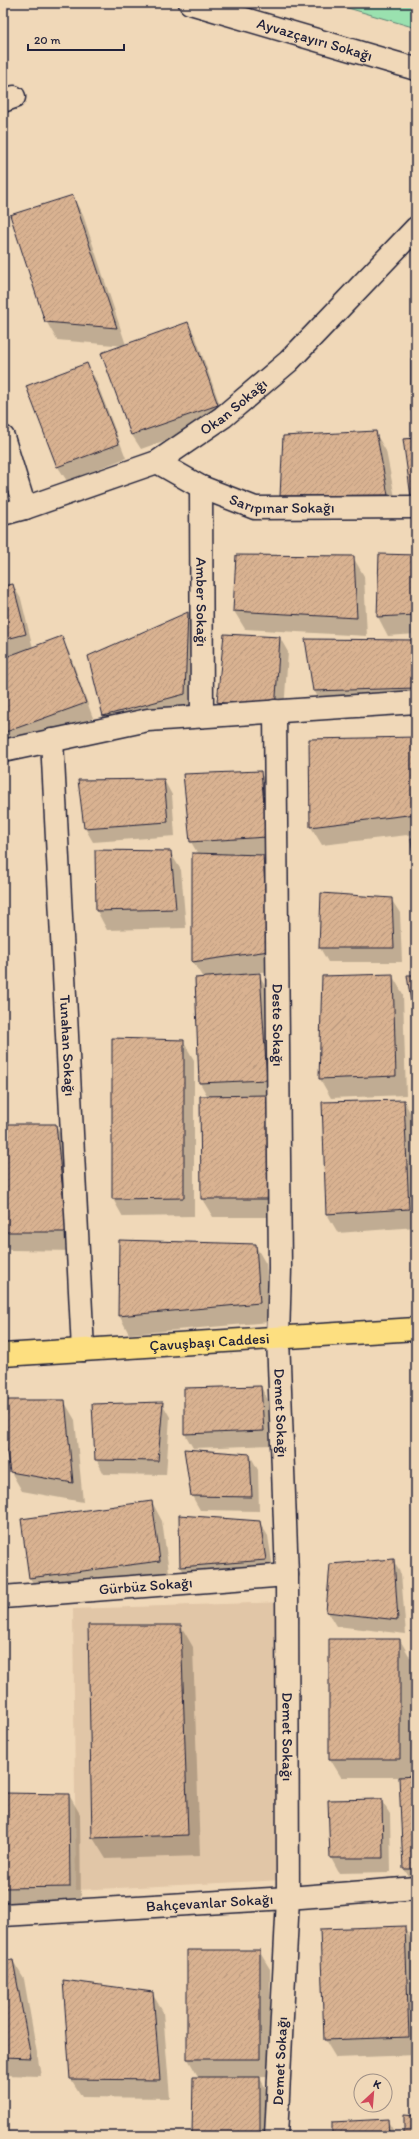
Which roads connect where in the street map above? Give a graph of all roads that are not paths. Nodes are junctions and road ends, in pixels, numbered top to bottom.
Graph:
1 (190, 3) edge
2 (416, 69) edge
3 (416, 228) edge
4 (3, 437) edge
5 (157, 462) junction
6 (200, 488) junction
7 (416, 507) edge
8 (25, 508) junction
9 (3, 514) edge
10 (416, 702) edge
11 (275, 711) junction
12 (202, 716) junction
13 (52, 740) junction
14 (3, 751) edge
15 (416, 1329) edge
16 (278, 1338) junction
17 (83, 1350) junction
18 (3, 1355) edge
19 (287, 1575) junction
20 (3, 1597) edge
21 (416, 1888) edge
22 (288, 1898) junction
23 (3, 1915) edge
24 (276, 2136) edge

1 - 2 street, Ayvazçayırı Sokağı
3 - 5 street, Okan Sokağı
4 - 8 street
5 - 6 street, Sarıpınar Sokağı
5 - 8 street, Okan Sokağı
6 - 7 street, Sarıpınar Sokağı
6 - 12 street, Amber Sokağı
8 - 9 street, Okan Sokağı
10 - 11 street
11 - 12 street
11 - 16 street, Deste Sokağı
12 - 13 street
13 - 14 street
13 - 17 street, Tunahan Sokağı
15 - 16 main road, Çavuşbaşı Caddesi
16 - 17 main road, Çavuşbaşı Caddesi
16 - 19 street, Demet Sokağı
17 - 18 main road, Çavuşbaşı Caddesi
19 - 20 street, Gürbüz Sokağı
19 - 22 street, Demet Sokağı
21 - 22 street, Bahçevanlar Sokağı
22 - 23 street, Bahçevanlar Sokağı
22 - 24 street, Demet Sokağı

